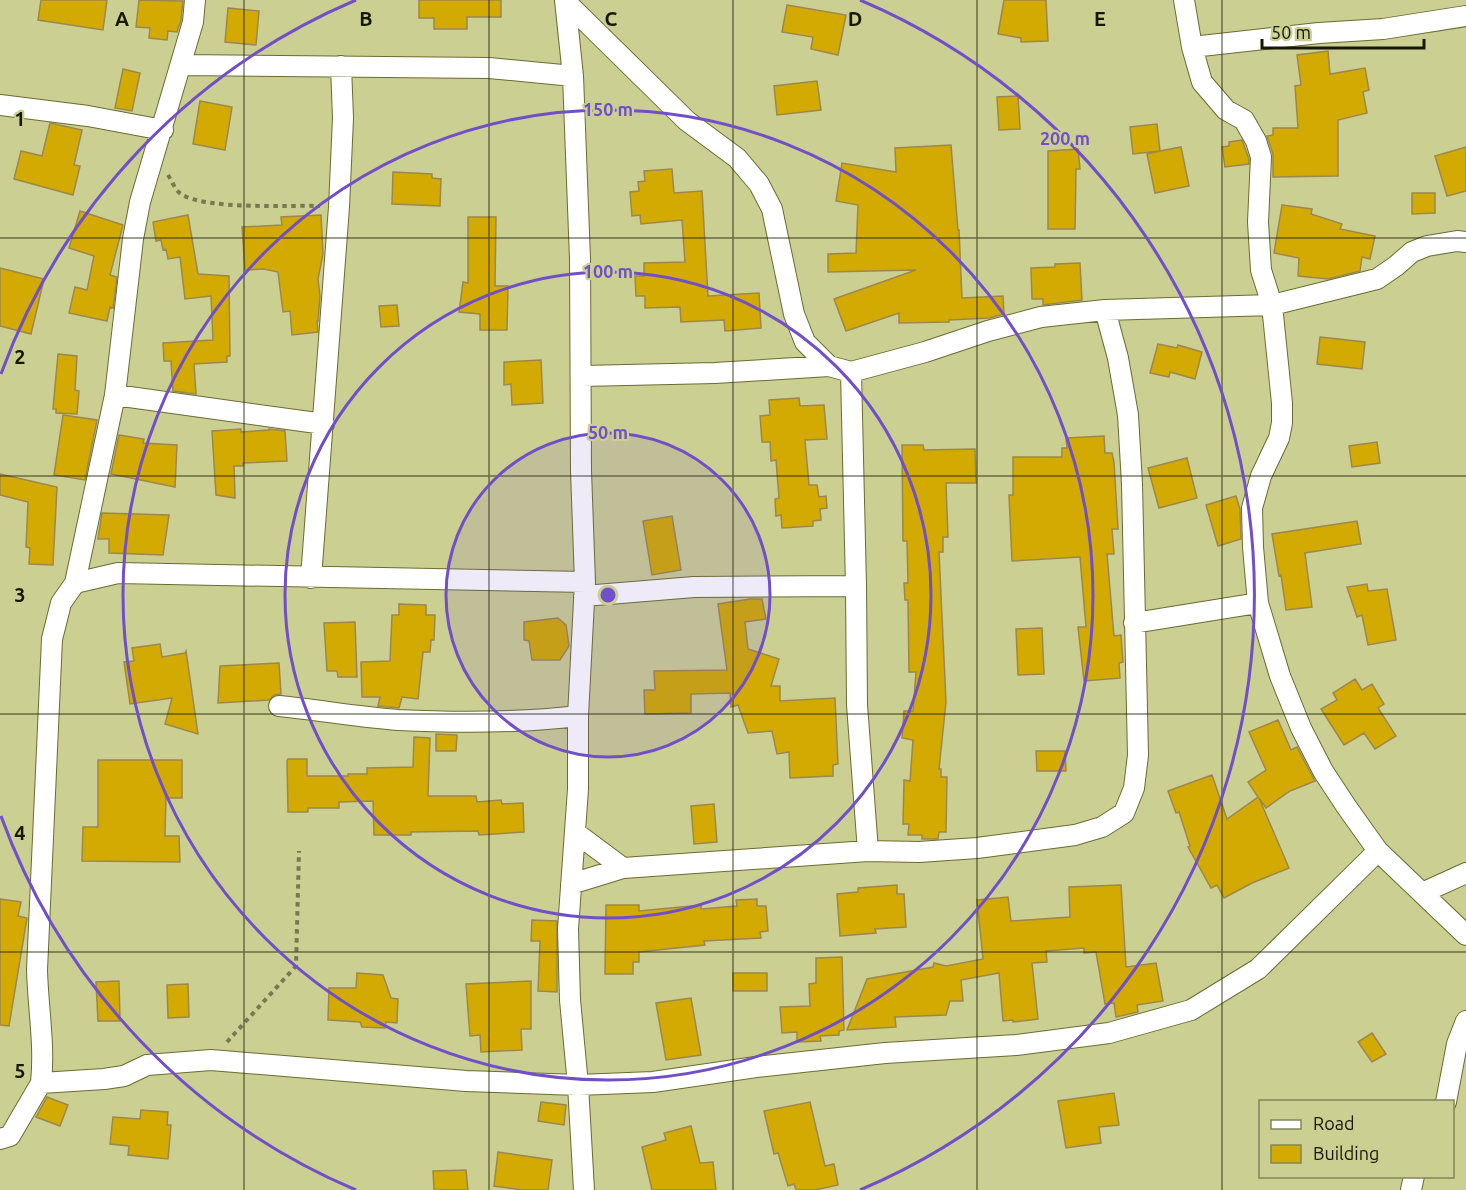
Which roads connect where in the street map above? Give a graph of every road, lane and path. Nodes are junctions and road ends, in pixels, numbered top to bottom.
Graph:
1 (195, 0) edge
2 (1184, 0) edge
3 (565, 1) edge
4 (1466, 16) edge
5 (1192, 47) junction
6 (181, 65) junction
7 (341, 66) junction
8 (573, 76) junction
9 (0, 105) edge
10 (163, 130) junction
11 (155, 151) junction
12 (339, 207) junction
13 (1466, 242) edge
14 (1272, 305) junction
15 (1105, 310) junction
16 (829, 366) junction
17 (851, 372) junction
18 (582, 376) junction
19 (116, 395) junction
20 (324, 424) junction
21 (311, 578) junction
22 (75, 583) junction
23 (856, 586) junction
24 (585, 589) junction
25 (1258, 603) junction
26 (1134, 623) junction
27 (279, 706) dead end
28 (578, 716) junction
29 (576, 833) junction
30 (868, 850) junction
31 (299, 851) dead end
32 (1378, 851) junction
33 (623, 868) junction
34 (1466, 873) edge
35 (571, 884) junction
36 (1422, 893) junction
37 (1466, 935) edge
38 (1466, 1021) edge
39 (210, 1060) junction
40 (41, 1083) junction
41 (578, 1085) junction
42 (1446, 1100) edge
43 (0, 1140) edge
44 (584, 1190) edge

1 - 6 street
2 - 5 street
3 - 8 street
3 - 16 street
4 - 5 street
5 - 14 street
6 - 7 street
6 - 10 street
7 - 8 street
7 - 12 street
8 - 18 street
9 - 10 street
10 - 11 street
11 - 12 path
11 - 19 street
12 - 20 street
13 - 14 street
14 - 15 street
14 - 25 street
15 - 17 street
15 - 26 street
16 - 17 street
16 - 18 street
17 - 23 street
18 - 24 street
19 - 20 street
19 - 22 street
20 - 21 street
21 - 22 street
21 - 24 street
22 - 40 street
23 - 24 street
23 - 30 street
24 - 28 street
25 - 26 street
25 - 32 street
26 - 30 street
27 - 28 street
28 - 29 street
29 - 33 street
29 - 35 street
30 - 33 street
31 - 39 path
32 - 36 street
32 - 41 street
33 - 35 street
34 - 36 street
35 - 41 street
36 - 37 street
38 - 42 street
39 - 40 street
39 - 41 street
40 - 43 street
41 - 44 street

